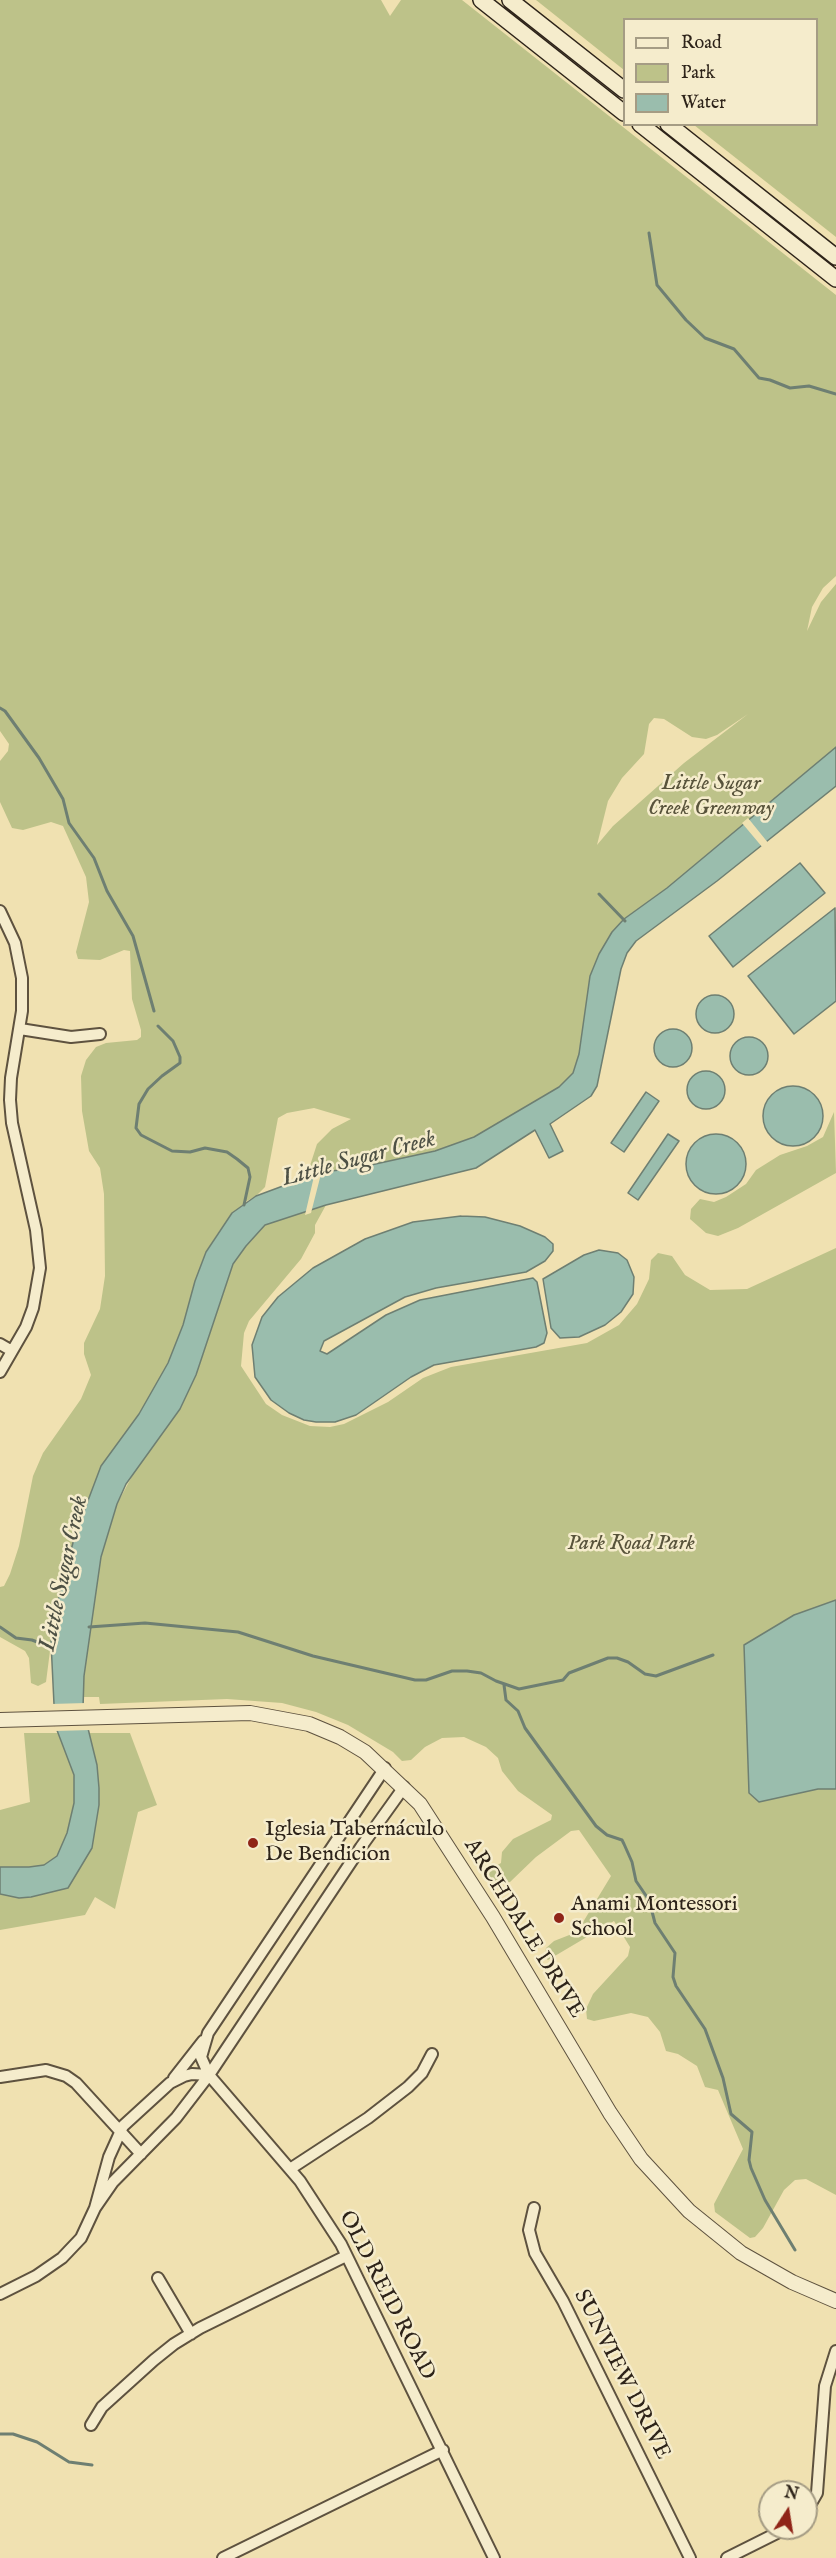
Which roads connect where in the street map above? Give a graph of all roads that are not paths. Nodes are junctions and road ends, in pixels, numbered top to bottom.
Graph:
1 (481, 0) edge
2 (510, 0) edge
3 (623, 89) edge
4 (623, 111) edge
5 (643, 126) edge
6 (671, 126) edge
7 (836, 257) edge
8 (836, 279) edge
9 (0, 911) edge
10 (20, 1029) junction
11 (100, 1034) dead end
12 (0, 1344) edge
13 (12, 1351) junction
14 (0, 1372) edge
15 (0, 1720) edge
16 (385, 1768) junction
17 (404, 1787) junction
18 (208, 2033) junction
19 (432, 2054) dead end
20 (209, 2075) junction
21 (0, 2077) edge
22 (170, 2083) junction
23 (119, 2132) junction
24 (141, 2154) junction
25 (290, 2169) junction
26 (95, 2208) junction
27 (534, 2208) dead end
28 (346, 2256) junction
29 (158, 2278) dead end
30 (0, 2294) edge
31 (836, 2301) edge
32 (191, 2334) junction
33 (836, 2351) edge
34 (91, 2425) dead end
35 (443, 2450) junction
36 (818, 2480) edge
37 (763, 2540) edge
38 (223, 2558) edge
39 (495, 2558) edge
40 (690, 2558) edge
41 (727, 2558) edge

1 - 4 main road
2 - 3 main road
5 - 8 main road
6 - 7 main road
9 - 10 street
10 - 11 street
10 - 13 street
12 - 13 street
13 - 14 street
15 - 16 street, ARCHDALE DRIVE
16 - 17 street, ARCHDALE DRIVE
16 - 18 street
17 - 20 street
17 - 31 street, ARCHDALE DRIVE
18 - 20 street
18 - 22 street
19 - 25 street
20 - 22 street
20 - 24 street
20 - 25 street, OLD REID ROAD
21 - 23 street
22 - 23 street
23 - 24 street
23 - 26 street
24 - 26 street
25 - 28 street, OLD REID ROAD
26 - 30 street
27 - 40 street, SUNVIEW DRIVE
28 - 32 street
28 - 35 street, OLD REID ROAD
29 - 32 street
32 - 34 street
33 - 36 street
35 - 38 street
35 - 39 street, OLD REID ROAD
37 - 41 street

